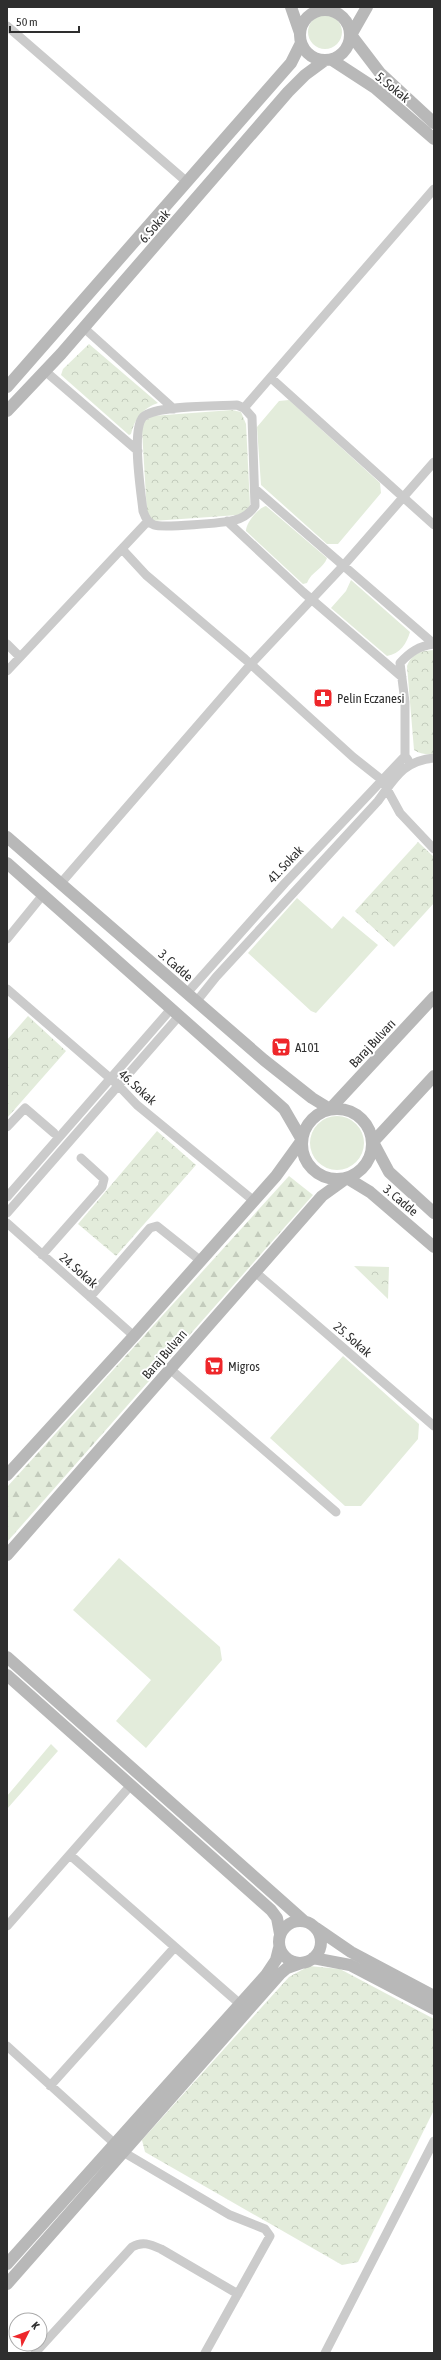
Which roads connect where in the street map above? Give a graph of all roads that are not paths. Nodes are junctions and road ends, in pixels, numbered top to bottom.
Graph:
1 (291, 7) edge
2 (367, 7) edge
3 (330, 8) edge
4 (7, 26) edge
5 (351, 35) junction
6 (300, 38) junction
7 (328, 61) junction
8 (434, 123) edge
9 (434, 139) edge
10 (187, 182) junction
11 (434, 189) edge
12 (84, 328) junction
13 (45, 371) junction
14 (271, 378) junction
15 (7, 387) edge
16 (244, 408) junction
17 (174, 409) junction
18 (7, 411) edge
19 (138, 451) junction
20 (434, 462) edge
21 (255, 489) junction
22 (403, 498) junction
23 (148, 521) junction
24 (227, 521) junction
25 (434, 525) edge
26 (122, 549) junction
27 (344, 565) junction
28 (312, 599) junction
29 (7, 644) edge
30 (434, 644) edge
31 (20, 657) junction
32 (251, 664) junction
33 (7, 671) edge
34 (402, 677) junction
35 (434, 758) edge
36 (408, 759) junction
37 (382, 780) junction
38 (386, 790) junction
39 (7, 836) edge
40 (434, 848) edge
41 (7, 863) edge
42 (61, 883) junction
43 (42, 896) junction
44 (7, 939) edge
45 (7, 989) edge
46 (186, 993) junction
47 (434, 996) edge
48 (196, 1002) junction
49 (175, 1013) junction
50 (434, 1076) edge
51 (110, 1079) junction
52 (118, 1085) junction
53 (330, 1109) junction
54 (7, 1127) edge
55 (54, 1133) dead end
56 (302, 1140) junction
57 (373, 1142) junction
58 (81, 1158) dead end
59 (347, 1178) junction
60 (7, 1197) edge
61 (254, 1201) junction
62 (7, 1213) edge
63 (434, 1213) edge
64 (7, 1223) edge
65 (434, 1247) edge
66 (42, 1255) junction
67 (201, 1261) junction
68 (254, 1271) junction
69 (90, 1297) junction
70 (134, 1336) junction
71 (170, 1369) junction
72 (434, 1426) edge
73 (7, 1475) edge
74 (336, 1512) dead end
75 (7, 1555) edge
76 (7, 1657) edge
77 (7, 1676) edge
78 (131, 1785) junction
79 (70, 1856) junction
80 (304, 1921) junction
81 (7, 1926) edge
82 (316, 1928) junction
83 (280, 1934) junction
84 (175, 1947) junction
85 (279, 1948) junction
86 (313, 1958) junction
87 (301, 1963) junction
88 (434, 1996) edge
89 (240, 2004) junction
90 (434, 2009) edge
91 (7, 2046) edge
92 (50, 2086) junction
93 (434, 2142) edge
94 (113, 2144) junction
95 (124, 2153) junction
96 (7, 2264) edge
97 (7, 2284) edge
98 (238, 2294) junction
99 (35, 2353) edge
100 (206, 2353) edge
101 (325, 2353) edge

1 - 6 street
2 - 5 street
3 - 5 street
3 - 6 street
4 - 10 street
5 - 7 street
5 - 8 street, 5. Sokak
6 - 7 street
6 - 10 street, 6. Sokak
7 - 9 street, 5. Sokak
7 - 12 street, 6. Sokak
10 - 15 street, 6. Sokak
11 - 14 street
12 - 13 street, 6. Sokak
12 - 17 street
13 - 18 street, 6. Sokak
13 - 19 street
14 - 16 street
14 - 22 street
16 - 17 street
16 - 21 street
17 - 19 street
19 - 23 street
20 - 22 street
21 - 24 street
21 - 27 street
22 - 25 street
22 - 27 street
23 - 24 street
23 - 26 street
24 - 28 street
26 - 31 street
26 - 32 street
27 - 28 street
27 - 30 street
28 - 32 street
28 - 34 street
29 - 31 street
30 - 34 street
31 - 33 street
32 - 37 street
32 - 42 street
34 - 36 street
35 - 36 street
36 - 37 street, 41. Sokak
36 - 38 street, 41. Sokak
37 - 38 street
37 - 46 street, 41. Sokak
38 - 40 street
38 - 48 street, 41. Sokak
39 - 42 street, 3. Cadde
41 - 43 street
42 - 46 street, 3. Cadde
43 - 44 street
43 - 49 street
45 - 51 street, 46. Sokak
46 - 48 street, 3. Cadde
47 - 53 street, Baraj Bulvarı
48 - 53 street, 3. Cadde
49 - 51 street
49 - 52 street
49 - 56 street
50 - 57 street
51 - 52 street, 46. Sokak
51 - 60 street
52 - 61 street, 46. Sokak
52 - 62 street
53 - 56 street
53 - 57 street
54 - 55 street
56 - 59 street
56 - 61 street
57 - 59 street
57 - 63 street, 3. Cadde
58 - 66 street
59 - 65 street, 3. Cadde
59 - 68 street, Baraj Bulvarı
61 - 67 street
64 - 66 street, 24. Sokak
66 - 69 street, 24. Sokak
67 - 69 street
67 - 70 street
68 - 71 street, Baraj Bulvarı
68 - 72 street, 25. Sokak
69 - 70 street, 24. Sokak
70 - 73 street
71 - 74 street
71 - 75 street, Baraj Bulvarı
76 - 80 street
77 - 78 street
78 - 79 street
78 - 83 street
79 - 81 street
79 - 84 street
80 - 82 street
80 - 83 street
82 - 86 street
82 - 88 street
83 - 85 street
84 - 89 street
84 - 92 street
85 - 87 street
85 - 89 street
86 - 87 street
86 - 90 street
87 - 95 street
89 - 94 street
91 - 92 street
92 - 94 street
93 - 101 street
94 - 95 street
94 - 96 street
95 - 97 street
95 - 98 street
98 - 99 street
98 - 100 street

